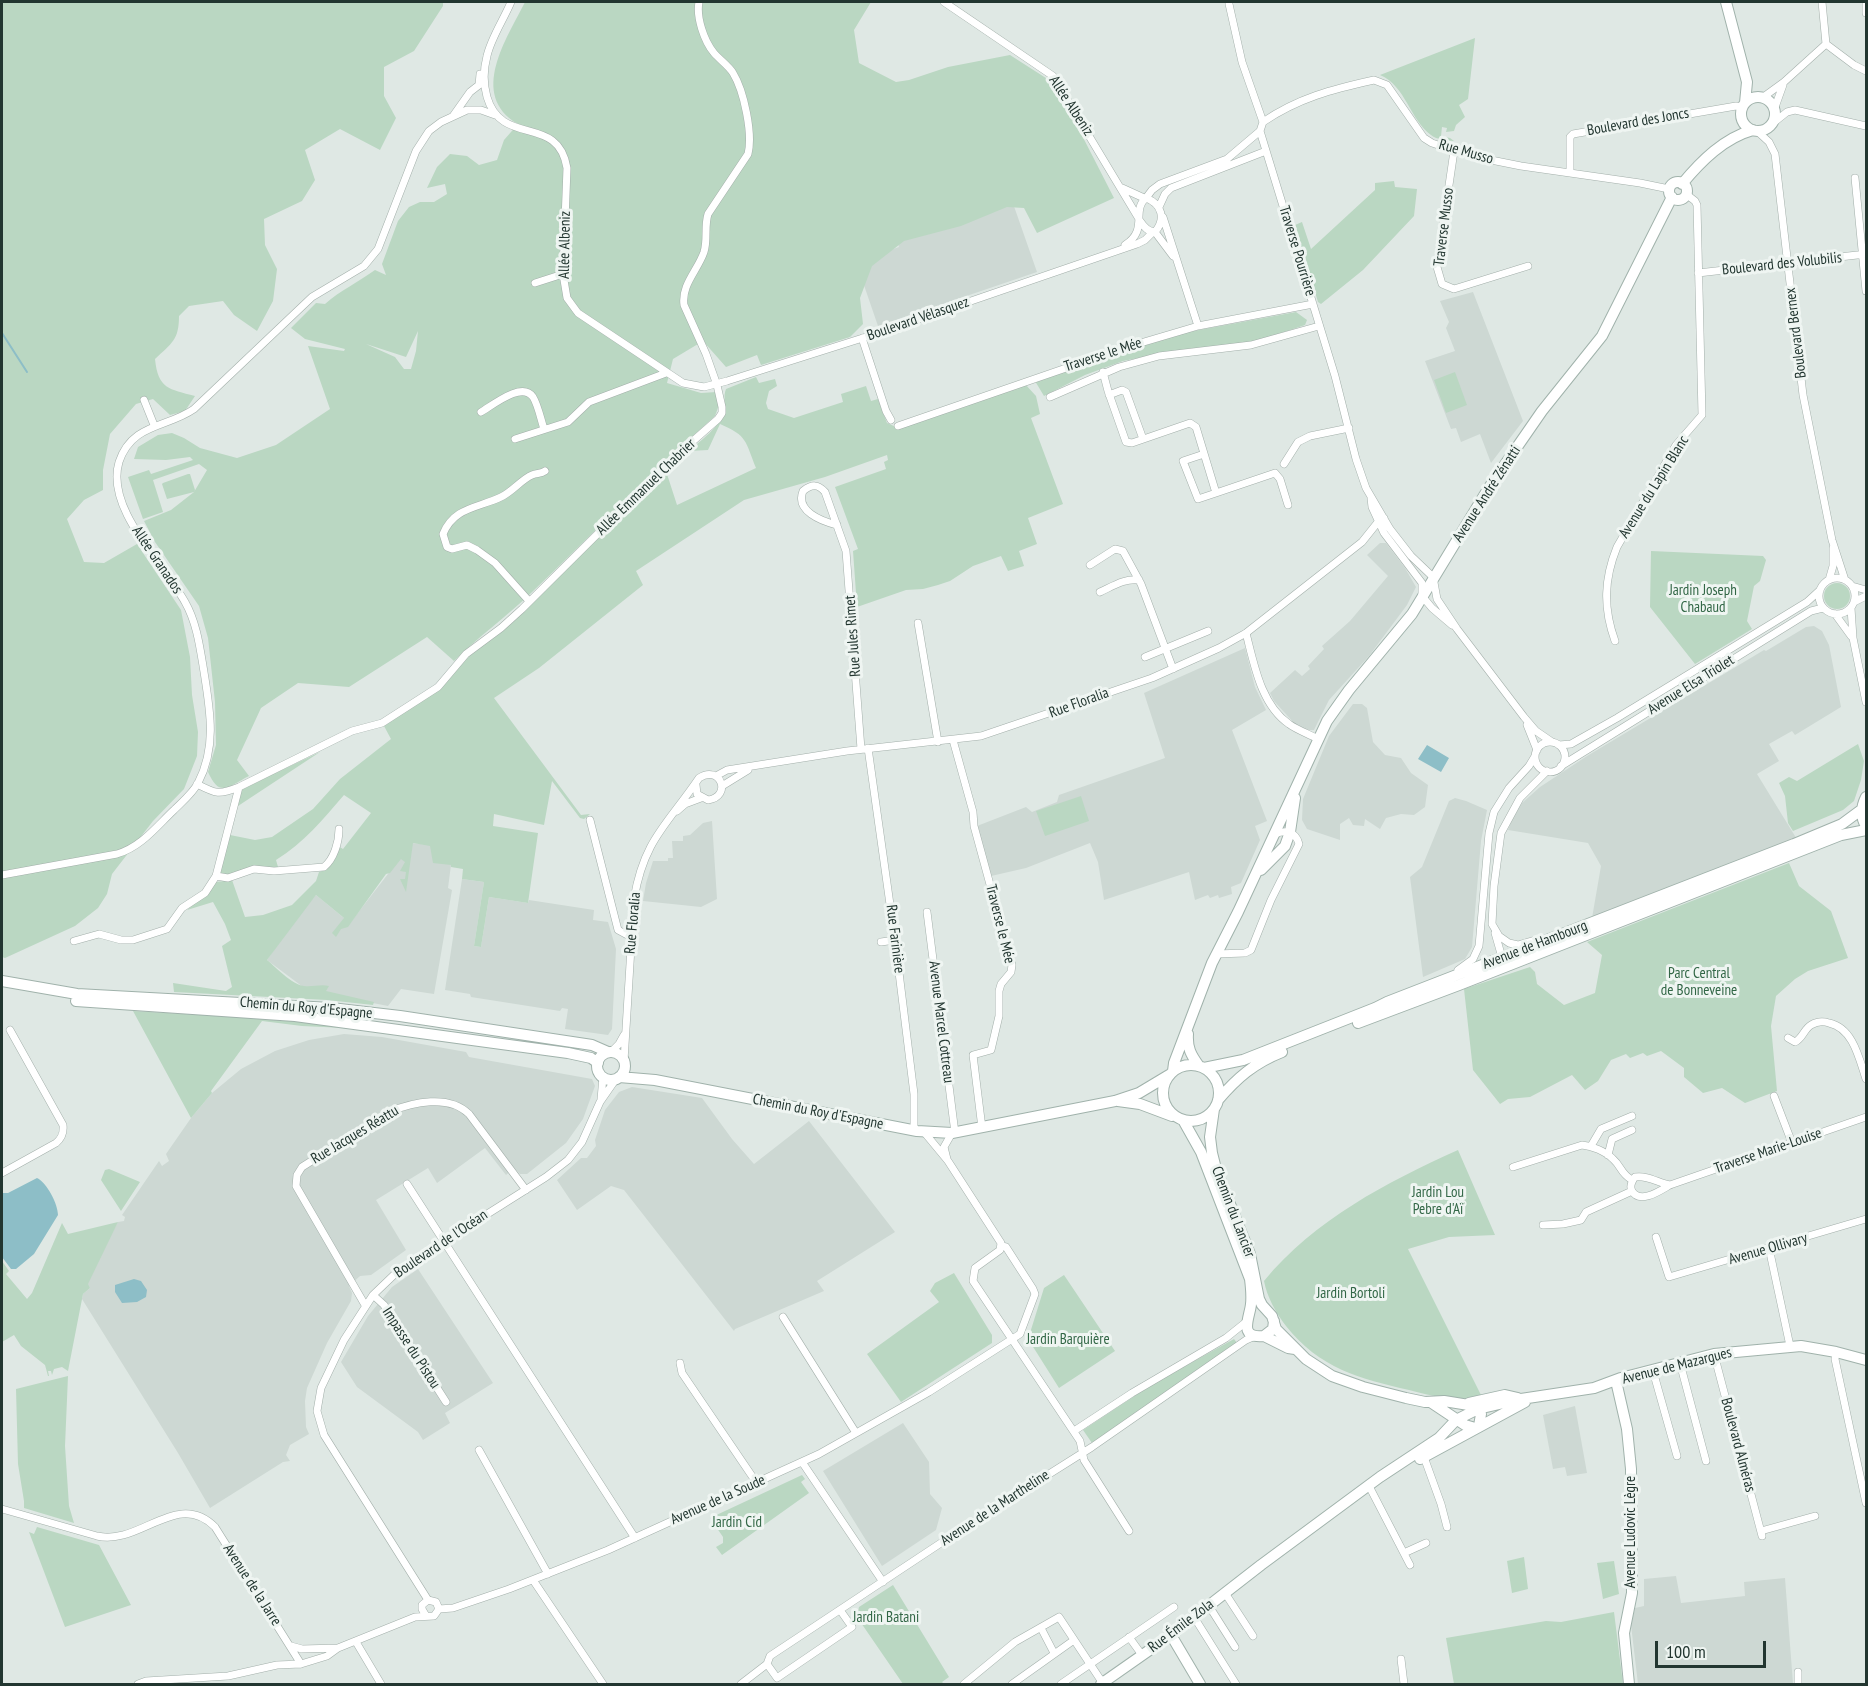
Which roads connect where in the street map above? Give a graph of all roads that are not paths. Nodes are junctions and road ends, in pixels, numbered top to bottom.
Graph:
1 (512, 2) edge
2 (699, 2) edge
3 (944, 2) edge
4 (1726, 2) edge
5 (1822, 2) edge
6 (1866, 2) edge
7 (1228, 4) dead end
8 (1866, 13) edge
9 (1826, 44) junction
10 (487, 55) junction
11 (1866, 71) edge
12 (1747, 82) junction
13 (1784, 82) junction
14 (479, 85) junction
15 (486, 94) junction
16 (1761, 98) junction
17 (1743, 109) junction
18 (1774, 110) junction
19 (495, 115) junction
20 (453, 116) junction
21 (1263, 122) junction
22 (1772, 123) junction
23 (1866, 126) edge
24 (1260, 131) junction
25 (1755, 131) junction
26 (1732, 138) junction
27 (1266, 151) junction
28 (1454, 151) junction
29 (1570, 173) junction
30 (1855, 178) dead end
31 (1121, 187) junction
32 (1684, 189) junction
33 (1670, 193) junction
34 (1145, 198) junction
35 (1159, 207) junction
36 (1162, 216) junction
37 (1140, 220) junction
38 (1154, 232) junction
39 (1145, 240) junction
40 (1168, 248) junction
41 (1118, 249) junction
42 (1864, 255) edge
43 (1176, 260) junction
44 (1788, 263) junction
45 (1528, 266) dead end
46 (1698, 273) junction
47 (563, 274) junction
48 (534, 283) dead end
49 (1866, 291) edge
50 (1313, 304) junction
51 (1198, 326) junction
52 (1319, 326) junction
53 (862, 338) junction
54 (1103, 372) junction
55 (666, 373) junction
56 (717, 385) junction
57 (1109, 395) junction
58 (1050, 397) dead end
59 (144, 400) dead end
60 (481, 412) dead end
61 (891, 420) dead end
62 (154, 426) junction
63 (898, 426) dead end
64 (1349, 428) junction
65 (544, 429) junction
66 (515, 439) dead end
67 (1143, 439) junction
68 (1204, 454) junction
69 (1284, 464) dead end
70 (545, 471) dead end
71 (1216, 493) junction
72 (1288, 505) dead end
73 (1381, 520) junction
74 (837, 525) junction
75 (1387, 531) junction
76 (1367, 537) junction
77 (1832, 540) junction
78 (1090, 565) dead end
79 (1434, 577) junction
80 (1139, 580) junction
81 (1829, 580) junction
82 (1845, 580) junction
83 (1851, 585) junction
84 (1866, 590) edge
85 (1819, 591) junction
86 (1100, 592) dead end
87 (1422, 596) junction
88 (1866, 596) edge
89 (529, 602) junction
90 (1852, 605) junction
91 (1822, 608) junction
92 (1835, 614) junction
93 (918, 623) dead end
94 (1457, 629) junction
95 (1208, 631) dead end
96 (1246, 633) junction
97 (1853, 638) junction
98 (1615, 641) dead end
99 (1165, 650) junction
100 (1145, 657) dead end
101 (1173, 669) junction
102 (1866, 702) edge
103 (1524, 717) junction
104 (1318, 739) junction
105 (952, 740) junction
106 (938, 742) junction
107 (1552, 742) junction
108 (1559, 745) junction
109 (865, 749) junction
110 (1536, 753) junction
111 (1561, 766) junction
112 (752, 767) junction
113 (1547, 771) junction
114 (716, 776) junction
115 (198, 784) junction
116 (696, 784) junction
117 (722, 786) junction
118 (1297, 786) junction
119 (238, 787) junction
120 (1866, 797) edge
121 (701, 798) junction
122 (1861, 810) junction
123 (590, 820) dead end
124 (666, 820) junction
125 (1492, 820) junction
126 (1504, 826) junction
127 (1866, 828) edge
128 (339, 829) dead end
129 (1290, 832) junction
130 (1275, 834) junction
131 (1270, 844) junction
132 (1275, 857) junction
133 (1290, 861) junction
134 (2, 875) edge
135 (216, 876) junction
136 (1253, 880) junction
137 (1484, 886) junction
138 (1494, 886) junction
139 (927, 912) dead end
140 (1492, 924) junction
141 (1566, 933) junction
142 (631, 937) junction
143 (895, 940) junction
144 (74, 941) dead end
145 (881, 942) dead end
146 (1216, 954) junction
147 (1500, 957) junction
148 (2, 981) edge
149 (1432, 984) junction
150 (2, 986) edge
151 (1441, 992) junction
152 (349, 1016) junction
153 (1188, 1026) junction
154 (10, 1030) dead end
155 (625, 1032) junction
156 (1788, 1038) dead end
157 (610, 1052) junction
158 (624, 1062) junction
159 (598, 1063) junction
160 (1202, 1067) junction
161 (1171, 1073) junction
162 (603, 1077) junction
163 (617, 1078) junction
164 (1866, 1079) edge
165 (655, 1080) junction
166 (1774, 1096) dead end
167 (1115, 1101) junction
168 (600, 1102) junction
169 (1216, 1104) junction
170 (1632, 1116) dead end
171 (1866, 1117) edge
172 (1179, 1118) junction
173 (982, 1128) junction
174 (1632, 1130) dead end
175 (919, 1131) junction
176 (954, 1133) junction
177 (1792, 1143) junction
178 (1591, 1146) junction
179 (1608, 1155) junction
180 (948, 1161) junction
181 (1513, 1167) dead end
182 (2, 1173) edge
183 (1632, 1180) junction
184 (407, 1184) dead end
185 (1670, 1185) junction
186 (525, 1190) junction
187 (1632, 1191) junction
188 (1866, 1219) edge
189 (1543, 1225) dead end
190 (1656, 1237) dead end
191 (444, 1241) junction
192 (1002, 1246) junction
193 (1769, 1248) junction
194 (373, 1295) junction
195 (365, 1305) junction
196 (1271, 1316) junction
197 (783, 1317) dead end
198 (1248, 1318) junction
199 (1259, 1336) junction
200 (1013, 1338) junction
201 (1790, 1346) junction
202 (1296, 1349) junction
203 (1836, 1352) junction
204 (1714, 1354) junction
205 (1866, 1360) edge
206 (680, 1363) dead end
207 (1680, 1363) junction
208 (1653, 1371) junction
209 (1616, 1381) junction
210 (1594, 1388) junction
211 (1620, 1396) junction
212 (1527, 1398) junction
213 (446, 1402) dead end
214 (1432, 1403) junction
215 (1468, 1403) junction
216 (1479, 1409) junction
217 (1456, 1420) junction
218 (1477, 1427) junction
219 (1074, 1431) junction
220 (856, 1433) junction
221 (479, 1450) dead end
222 (1083, 1452) junction
223 (1677, 1456) dead end
224 (1424, 1457) junction
225 (1706, 1461) dead end
226 (802, 1462) junction
227 (1402, 1464) junction
228 (756, 1482) junction
229 (1369, 1486) junction
230 (1866, 1503) edge
231 (2, 1509) edge
232 (1815, 1516) dead end
233 (1447, 1527) dead end
234 (1130, 1531) dead end
235 (635, 1538) junction
236 (1426, 1543) dead end
237 (1404, 1553) junction
238 (1261, 1565) joint
239 (1410, 1565) dead end
240 (548, 1574) junction
241 (533, 1580) junction
242 (883, 1582) junction
243 (1225, 1593) junction
244 (428, 1600) junction
245 (1209, 1606) junction
246 (1174, 1607) dead end
247 (422, 1609) junction
248 (439, 1609) junction
249 (840, 1610) junction
250 (426, 1616) junction
251 (415, 1617) junction
252 (1194, 1617) junction
253 (1041, 1628) junction
254 (1171, 1635) junction
255 (1253, 1636) dead end
256 (1129, 1637) junction
257 (1074, 1640) junction
258 (356, 1642) junction
259 (291, 1646) junction
260 (1235, 1647) dead end
261 (338, 1648) junction
262 (1054, 1653) junction
263 (1142, 1655) junction
264 (1401, 1659) dead end
265 (301, 1664) junction
266 (767, 1664) junction
267 (1090, 1664) junction
268 (1798, 1672) dead end
269 (1104, 1683) edge
270 (138, 1684) edge
271 (381, 1684) edge
272 (603, 1684) edge
273 (741, 1684) edge
274 (964, 1684) edge
275 (1012, 1684) edge
276 (1061, 1684) edge
277 (1200, 1684) edge
278 (1236, 1684) edge
279 (1404, 1684) edge
280 (1629, 1684) edge
281 (1798, 1684) edge

1 - 10 street
2 - 56 street, Allée Emmanuel Chabrier
3 - 31 street, Allée Albeniz
4 - 12 street
5 - 9 street
6 - 8 street
7 - 21 street
9 - 11 street
9 - 13 street
10 - 14 street, Allée Granados
10 - 15 street
12 - 16 street
12 - 17 street
13 - 16 street
13 - 18 street
14 - 15 street
14 - 20 street, Allée Granados
15 - 19 street
16 - 17 street
16 - 18 street
17 - 25 street
17 - 26 street
17 - 29 street, Boulevard des Joncs
18 - 22 street
19 - 20 street, Allée Granados
19 - 47 street, Allée Albeniz
20 - 62 street, Allée Granados
21 - 24 street
21 - 28 street, Rue Musso
22 - 23 street
22 - 25 street
24 - 27 street, Traverse Pourrière
24 - 34 street
25 - 26 street
25 - 44 street, Boulevard Bernex
26 - 32 street
27 - 35 street
27 - 50 street, Traverse Pourrière
28 - 29 street, Rue Musso
28 - 45 street, Traverse Musso
29 - 33 street, Rue Musso
30 - 42 street
31 - 34 street
31 - 37 street, Allée Albeniz
32 - 33 street
32 - 46 street, Avenue du Lapin Blanc
33 - 79 street, Avenue André Zénatti
34 - 35 street
34 - 37 street
35 - 36 street
36 - 38 street
36 - 43 street
37 - 38 street
37 - 41 street, Boulevard Vélasquez
38 - 39 street, Boulevard Vélasquez
38 - 40 street
39 - 40 street
39 - 41 street, Boulevard Vélasquez
40 - 43 street
41 - 53 street, Boulevard Vélasquez
42 - 44 street, Boulevard des Volubilis
42 - 49 street
43 - 51 street
44 - 46 street, Boulevard des Volubilis
44 - 77 street, Boulevard Bernex
46 - 98 street, Avenue du Lapin Blanc
47 - 48 street
47 - 55 street, Allée Albeniz
50 - 51 street, Traverse le Mée
50 - 52 street, Traverse Pourrière
51 - 63 street, Traverse le Mée
52 - 54 street, Traverse le Mée
52 - 64 street, Traverse Pourrière
53 - 56 street, Boulevard Vélasquez
53 - 61 street
54 - 57 street
54 - 58 street, Traverse le Mée
55 - 56 street, Allée Albeniz
55 - 65 street
56 - 89 street, Allée Emmanuel Chabrier
57 - 67 street
57 - 67 street
59 - 62 street
60 - 65 street
62 - 115 street, Allée Granados
64 - 69 street
64 - 73 street, Traverse Pourrière
65 - 66 street
67 - 68 street
68 - 71 street
68 - 71 street
70 - 89 street
71 - 72 street
73 - 75 street, Traverse Pourrière
73 - 76 street, Rue Floralia
74 - 74 street, Rue Jules Rimet
74 - 109 street, Rue Jules Rimet
75 - 76 street, Rue Floralia
75 - 79 street, Traverse Pourrière
75 - 87 street, Traverse Pourrière
76 - 96 street, Rue Floralia
77 - 81 street, Boulevard Bernex
77 - 82 street, Boulevard Bernex
78 - 80 street
79 - 87 street, Avenue André Zénatti
79 - 94 street
80 - 86 street
80 - 99 street
81 - 82 street
81 - 85 street
82 - 83 street
83 - 84 street
83 - 90 street
85 - 91 street
85 - 108 street, Avenue Elsa Triolet
87 - 94 street
87 - 104 street, Avenue André Zénatti
88 - 90 street
89 - 119 street, Allée Emmanuel Chabrier
90 - 92 street
90 - 97 street
91 - 92 street
91 - 111 street, Avenue Elsa Triolet
92 - 97 street
93 - 106 street
94 - 103 street
95 - 99 street
96 - 101 street, Rue Floralia
96 - 104 street
97 - 102 street
99 - 100 street
99 - 101 street
101 - 105 street, Rue Floralia
103 - 107 street
103 - 110 street
104 - 118 street, Avenue André Zénatti
105 - 106 street, Rue Floralia
105 - 173 street, Traverse le Mée
106 - 109 street, Rue Floralia
107 - 108 street
107 - 110 street
108 - 111 street
109 - 112 street, Rue Floralia
109 - 143 street, Rue Farinière
110 - 113 street
110 - 125 street
111 - 113 street
112 - 114 street, Rue Floralia
112 - 117 street, Rue Floralia
113 - 126 street
114 - 116 street
114 - 117 street
115 - 119 street, Allée Emmanuel Chabrier
115 - 134 street, Allée Granados
116 - 121 street
116 - 124 street, Rue Floralia
117 - 121 street
118 - 129 street, Avenue André Zénatti
118 - 130 street, Avenue André Zénatti
119 - 135 street
120 - 122 street
121 - 124 street, Rue Floralia
122 - 127 street
122 - 141 street, Avenue de Hambourg
123 - 142 street
124 - 142 street, Rue Floralia
125 - 126 street
125 - 137 street
126 - 138 street
127 - 151 street, Avenue de Hambourg
128 - 135 street
129 - 130 street
129 - 132 street, Avenue André Zénatti
129 - 133 street, Avenue André Zénatti
130 - 131 street, Avenue André Zénatti
131 - 132 street
131 - 136 street, Avenue André Zénatti
132 - 133 street
132 - 136 street, Avenue André Zénatti
133 - 146 street, Avenue André Zénatti
135 - 144 street
136 - 146 street, Avenue André Zénatti
137 - 138 street
137 - 149 street
138 - 140 street
139 - 176 street, Avenue Marcel Cottreau
140 - 141 street
140 - 147 street
141 - 147 street, Avenue de Hambourg
142 - 155 street, Rue Floralia
143 - 145 street
143 - 175 street, Rue Farinière
146 - 153 street, Avenue André Zénatti
147 - 149 street, Avenue de Hambourg
147 - 151 street
148 - 152 street, Chemin du Roy d'Espagne
149 - 160 street, Avenue de Hambourg
150 - 152 street, Chemin du Roy d'Espagne
151 - 169 street, Avenue de Hambourg
152 - 157 street, Chemin du Roy d'Espagne
152 - 159 street, Chemin du Roy d'Espagne
153 - 160 street, Avenue André Zénatti
153 - 161 street, Avenue André Zénatti
154 - 182 street
155 - 157 street
155 - 158 street, Rue Floralia
156 - 164 street
157 - 158 street
157 - 159 street
158 - 163 street
158 - 165 street, Chemin du Roy d'Espagne
159 - 162 street
160 - 161 street
160 - 169 street
161 - 167 street
161 - 172 street
162 - 163 street
162 - 168 street, Boulevard de l'Océan
163 - 165 street, Chemin du Roy d'Espagne
163 - 168 street, Boulevard de l'Océan
165 - 175 street, Chemin du Roy d'Espagne
166 - 177 street
167 - 172 street
167 - 173 street
168 - 186 street, Boulevard de l'Océan
169 - 172 street
169 - 196 street, Chemin du Lancier
170 - 178 street
171 - 177 street, Traverse Marie-Louise
172 - 198 street, Chemin du Lancier
173 - 176 street, Chemin du Roy d'Espagne
174 - 179 street
175 - 176 street, Chemin du Roy d'Espagne
175 - 180 street
176 - 180 street, Avenue Marcel Cottreau
177 - 185 street, Traverse Marie-Louise
178 - 179 street
178 - 181 street
179 - 183 street
180 - 192 street
183 - 185 street
183 - 187 street
184 - 191 street
185 - 187 street, Traverse Marie-Louise
186 - 191 street, Boulevard de l'Océan
186 - 195 street, Rue Jacques Réattu
187 - 189 street
188 - 193 street, Avenue Ollivary
190 - 193 street, Avenue Ollivary
191 - 194 street, Boulevard de l'Océan
191 - 235 street
192 - 200 street
192 - 200 street
193 - 201 street
194 - 195 street, Boulevard de l'Océan
194 - 213 street, Impasse du Pistou
195 - 244 street, Boulevard de l'Océan
196 - 198 street
196 - 199 street
196 - 202 street, Chemin du Lancier
197 - 220 street
198 - 199 street
198 - 219 street
199 - 202 street, Chemin du Lancier
199 - 222 street, Avenue de la Martheline
200 - 219 street
200 - 220 street, Avenue de la Soude
201 - 203 street, Avenue de Mazargues
201 - 204 street, Avenue de Mazargues
202 - 214 street, Chemin du Lancier
203 - 205 street, Avenue de Mazargues
203 - 230 street
204 - 207 street, Avenue de Mazargues
204 - 232 street, Boulevard Alméras
206 - 228 street
207 - 208 street, Avenue de Mazargues
207 - 225 street
208 - 209 street, Avenue de Mazargues
208 - 223 street
209 - 210 street, Avenue de Mazargues
209 - 211 street, Avenue Ludovic Lègre
210 - 211 street, Avenue de Mazargues
210 - 212 street, Avenue de Mazargues
211 - 280 street, Avenue Ludovic Lègre
212 - 215 street, Avenue de Mazargues
212 - 216 street, Avenue de Mazargues
212 - 218 street, Avenue de Mazargues
214 - 215 street, Chemin du Lancier
214 - 217 street, Chemin du Lancier
215 - 216 street, Chemin du Lancier
215 - 217 street, Avenue de Mazargues
216 - 217 street, Avenue de Mazargues
216 - 218 street
217 - 218 street, Chemin du Lancier
217 - 227 street, Avenue de Mazargues
218 - 224 street, Avenue de Mazargues
219 - 222 street
220 - 226 street, Avenue de la Soude
221 - 240 street
222 - 234 street
222 - 242 street, Avenue de la Martheline
224 - 227 street, Avenue de Mazargues
224 - 233 street
226 - 228 street, Avenue de la Soude
226 - 242 street
227 - 229 street, Avenue de Mazargues
228 - 235 street, Avenue de la Soude
229 - 237 street
229 - 238 street, Avenue de Mazargues
231 - 259 street, Avenue de la Jarre
235 - 240 street, Avenue de la Soude
236 - 237 street
237 - 239 street
238 - 243 street, Rue Émile Zola
240 - 241 street, Avenue de la Soude
241 - 248 street, Avenue de la Soude
241 - 272 street
242 - 249 street, Avenue de la Martheline
243 - 245 street, Rue Émile Zola
243 - 255 street
244 - 247 street
244 - 248 street
245 - 252 street, Rue Émile Zola
245 - 260 street
246 - 256 street
247 - 250 street
247 - 251 street
248 - 250 street
249 - 266 street, Avenue de la Martheline
249 - 266 street
250 - 251 street
251 - 258 street
252 - 254 street, Rue Émile Zola
252 - 278 street
253 - 257 street
253 - 262 street
253 - 274 street
254 - 263 street, Rue Émile Zola
254 - 277 street
256 - 263 street
256 - 267 street
257 - 262 street
257 - 267 street
258 - 261 street
258 - 271 street
259 - 261 street
259 - 265 street, Avenue de la Jarre
261 - 265 street
262 - 275 street
263 - 269 street, Rue Émile Zola
264 - 279 street
265 - 270 street
266 - 273 street, Avenue de la Martheline
267 - 269 street
267 - 276 street
268 - 281 street

